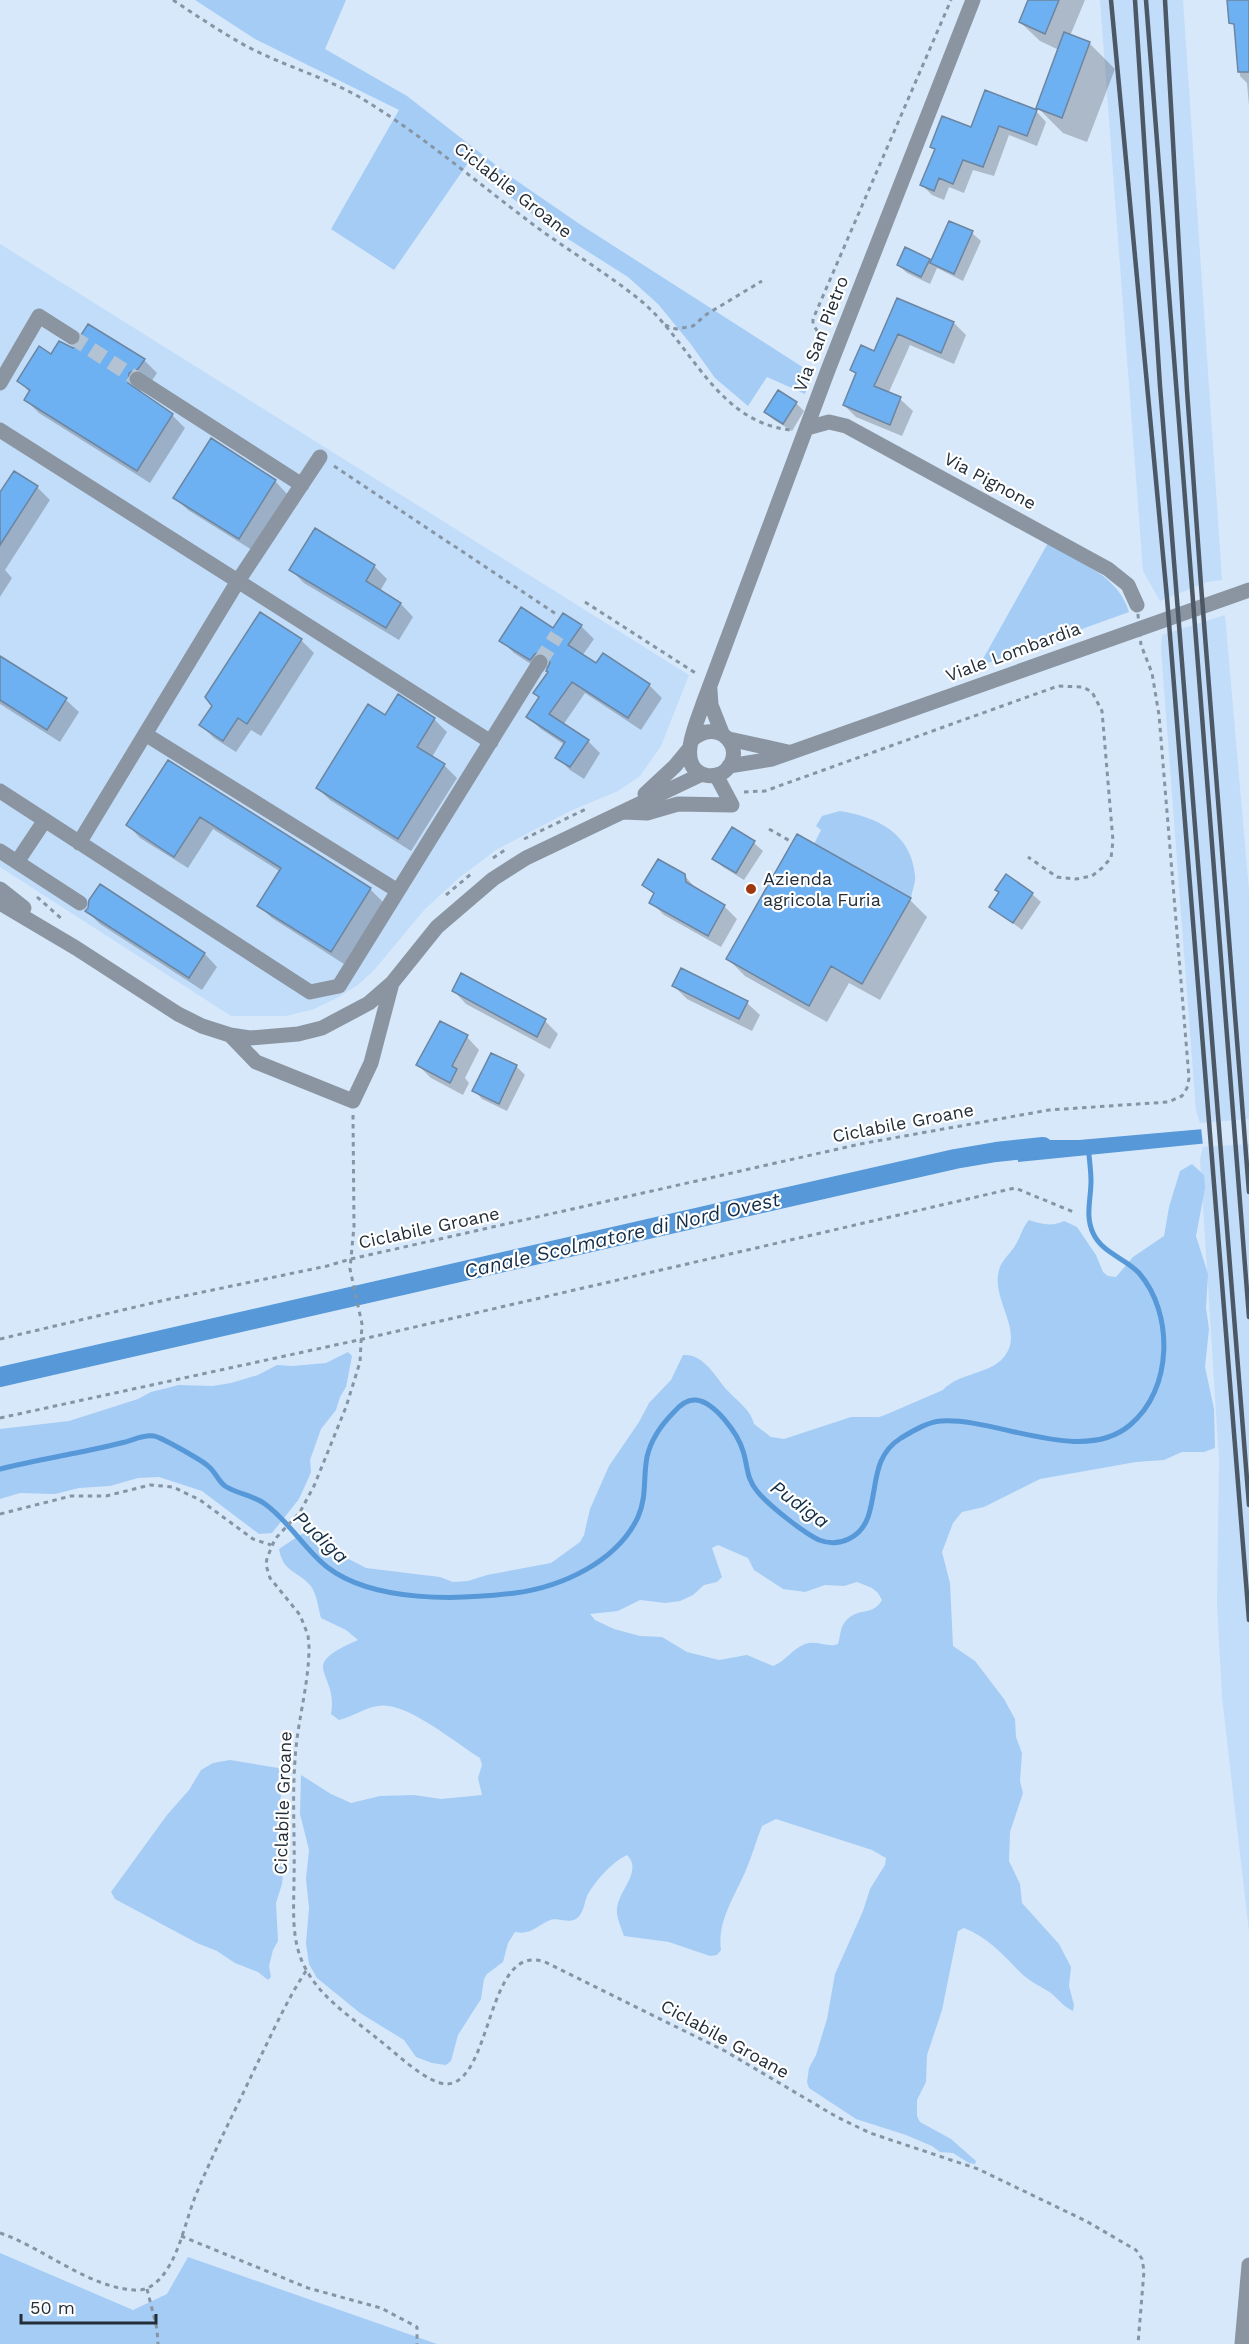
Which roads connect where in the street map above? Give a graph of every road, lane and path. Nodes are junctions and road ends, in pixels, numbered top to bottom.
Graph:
1 (173, 0) edge
2 (951, 0) edge
3 (973, 0) edge
4 (762, 281) dead end
5 (663, 324) junction
6 (72, 338) tunnel mouth
7 (833, 356) junction
8 (137, 379) tunnel mouth
9 (0, 383) edge
10 (807, 428) junction
11 (0, 430) edge
12 (320, 457) joint
13 (302, 485) junction
14 (238, 581) junction
15 (1249, 590) edge
16 (585, 602) dead end
17 (1137, 605) joint
18 (556, 614) dead end
19 (540, 662) tunnel mouth
20 (704, 679) junction
21 (145, 734) junction
22 (725, 736) junction
23 (491, 742) junction
24 (691, 745) junction
25 (791, 752) junction
26 (729, 766) junction
27 (709, 775) junction
28 (0, 791) edge
29 (626, 809) junction
30 (45, 820) junction
31 (769, 829) dead end
32 (792, 842) dead end
33 (79, 843) junction
34 (0, 851) edge
35 (1028, 857) dead end
36 (17, 862) junction
37 (0, 889) edge
38 (398, 891) junction
39 (0, 903) edge
40 (80, 903) dead end
41 (76, 948) junction
42 (392, 983) junction
43 (230, 1035) junction
44 (353, 1101) junction
45 (1076, 1213) dead end
46 (351, 1258) junction
47 (363, 1339) junction
48 (0, 1340) edge
49 (0, 1418) edge
50 (0, 1514) edge
51 (271, 1545) junction
52 (306, 1971) junction
53 (0, 2234) edge
54 (181, 2236) junction
55 (1249, 2265) edge
56 (147, 2289) junction
57 (158, 2344) edge
58 (417, 2344) edge
59 (1138, 2344) edge
60 (1242, 2344) edge

1 - 5 path, Ciclabile Groane
2 - 7 path
3 - 7 street, Via San Pietro
4 - 5 path
5 - 10 path, Ciclabile Groane
6 - 9 street
7 - 10 street, Via San Pietro
8 - 13 street
10 - 17 street, Via Pignone
10 - 20 street, Via San Pietro
11 - 14 street
12 - 13 street
12 - 18 path
13 - 14 street
14 - 21 street
14 - 23 street
15 - 25 street, Viale Lombardia
16 - 20 path
17 - 46 path, Ciclabile Groane, bridge
19 - 23 street
20 - 22 street, Via San Pietro
20 - 24 street, Via San Pietro
21 - 33 street
21 - 38 street
22 - 24 street
22 - 25 street
22 - 26 street
23 - 38 street
24 - 27 street
24 - 29 street
25 - 26 street, Viale Lombardia
26 - 27 street
27 - 29 street
27 - 29 street
27 - 35 path
28 - 30 street
29 - 42 street
30 - 33 street
30 - 36 street
31 - 32 path
33 - 38 street
34 - 36 street
36 - 40 street
37 - 41 street
39 - 41 street
41 - 43 street
42 - 43 street
42 - 44 street
43 - 44 street
44 - 46 path
45 - 47 path
46 - 47 path, Ciclabile Groane
46 - 48 path
47 - 49 path
47 - 51 path, Ciclabile Groane
50 - 51 path
51 - 52 path, Ciclabile Groane
52 - 54 path
52 - 59 path, Ciclabile Groane
53 - 56 path
54 - 56 path
54 - 58 path
55 - 60 street
56 - 57 path

